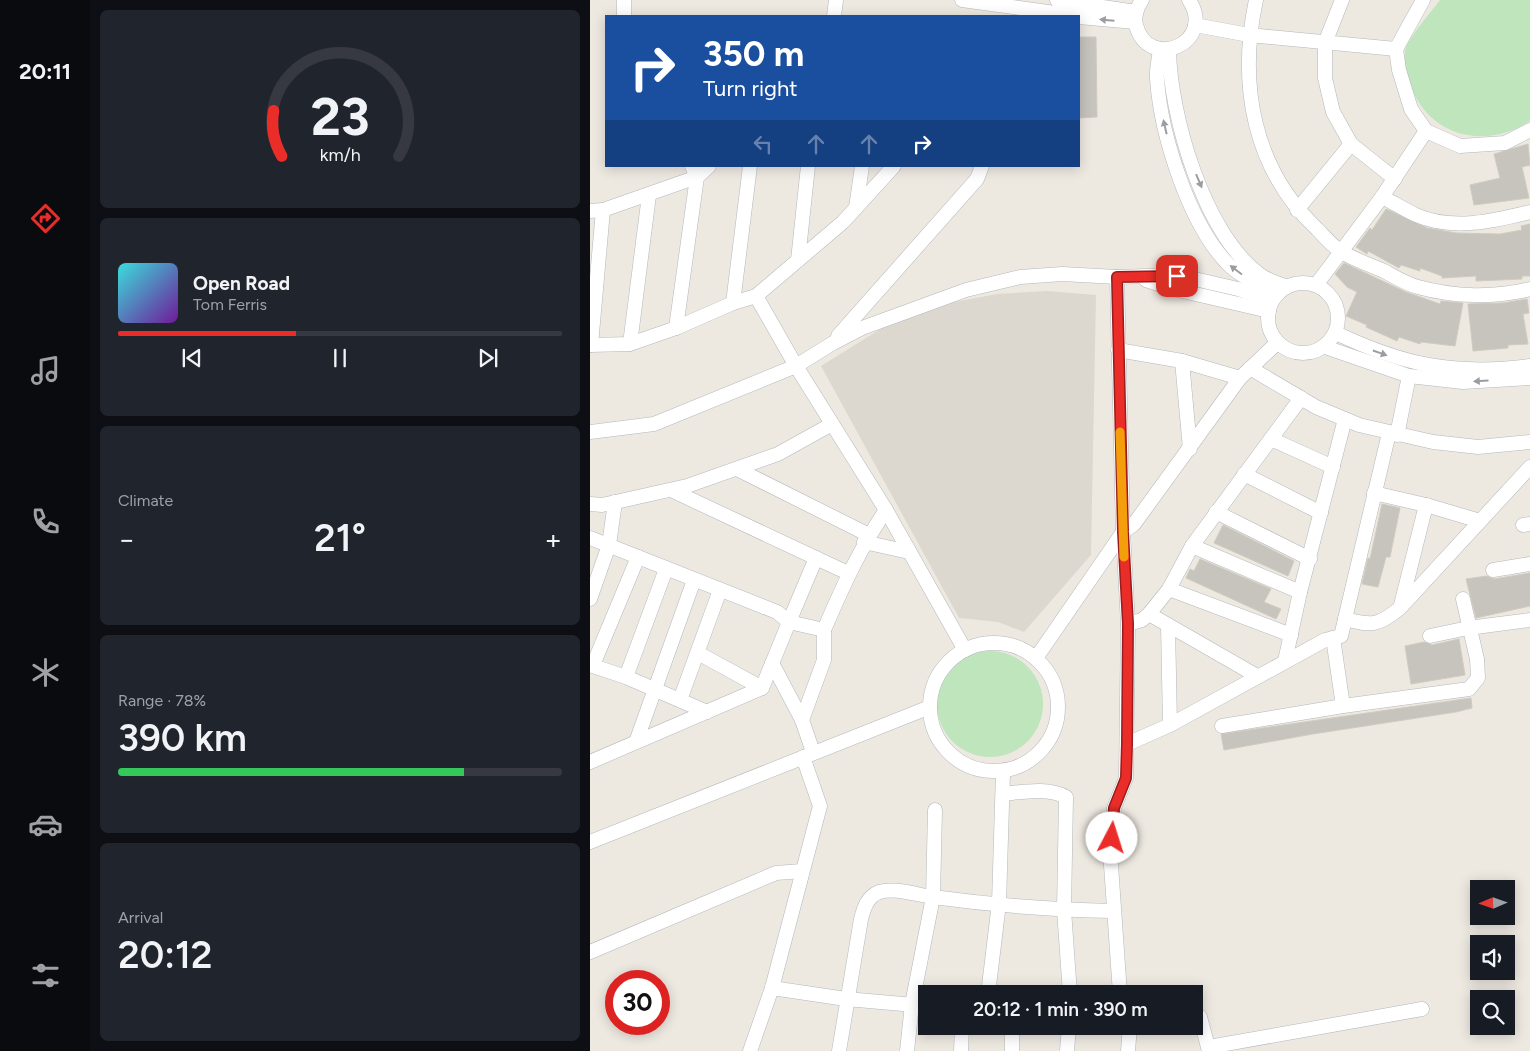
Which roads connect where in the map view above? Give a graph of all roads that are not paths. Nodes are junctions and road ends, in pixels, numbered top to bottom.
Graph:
1 (624, 0) edge
2 (836, 0) edge
3 (962, 0) edge
4 (1057, 0) edge
5 (1189, 0) edge
6 (1256, 0) edge
7 (1342, 0) edge
8 (1423, 0) edge
9 (1002, 7) edge
10 (1132, 9) edge
11 (624, 15) edge
12 (834, 15) edge
13 (1070, 15) edge
14 (1080, 16) edge
15 (1195, 24) junction
16 (1249, 34) junction
17 (1325, 43) junction
18 (1165, 49) junction
19 (1396, 49) junction
20 (1426, 130) junction
21 (1530, 130) edge
22 (1351, 144) junction
23 (707, 167) edge
24 (750, 167) edge
25 (808, 167) edge
26 (862, 167) edge
27 (893, 167) edge
28 (982, 167) edge
29 (694, 172) edge
30 (1395, 178) junction
31 (650, 195) junction
32 (1382, 196) junction
33 (856, 208) junction
34 (1297, 210) junction
35 (597, 211) edge
36 (1530, 212) edge
37 (1341, 252) junction
38 (595, 254) edge
39 (798, 260) junction
40 (1117, 277) junction
41 (1316, 285) junction
42 (1530, 289) edge
43 (756, 296) junction
44 (1276, 298) junction
45 (734, 303) junction
46 (676, 328) junction
47 (1336, 333) junction
48 (1277, 342) junction
49 (833, 343) junction
50 (630, 344) junction
51 (590, 345) edge
52 (1325, 347) junction
53 (1118, 350) junction
54 (1182, 361) junction
55 (796, 366) junction
56 (1530, 366) edge
57 (1250, 368) junction
58 (1409, 376) junction
59 (1240, 378) junction
60 (1530, 378) edge
61 (1301, 398) junction
62 (1345, 419) junction
63 (832, 424) junction
64 (590, 432) edge
65 (1393, 434) junction
66 (1271, 439) junction
67 (1530, 442) edge
68 (1190, 449) junction
69 (1333, 467) junction
70 (1530, 467) edge
71 (737, 469) junction
72 (1244, 474) junction
73 (671, 490) junction
74 (1374, 493) junction
75 (615, 502) junction
76 (590, 504) edge
77 (1426, 505) junction
78 (886, 510) junction
79 (1216, 512) junction
80 (1321, 513) junction
81 (1480, 522) junction
82 (1123, 532) junction
83 (590, 538) edge
84 (867, 539) junction
85 (609, 545) junction
86 (1192, 546) junction
87 (909, 552) junction
88 (638, 557) junction
89 (816, 558) junction
90 (1310, 559) junction
91 (1530, 564) edge
92 (666, 568) junction
93 (1493, 570) dead end
94 (848, 573) junction
95 (694, 580) junction
96 (1169, 589) junction
97 (720, 590) junction
98 (1300, 592) junction
99 (590, 599) edge
100 (1463, 599) dead end
101 (1400, 608) junction
102 (1149, 614) junction
103 (1345, 619) junction
104 (1530, 620) edge
105 (789, 622) junction
106 (1128, 624) junction
107 (1168, 625) junction
108 (1468, 628) junction
109 (824, 630) junction
110 (1291, 635) junction
111 (1430, 636) dead end
112 (1333, 638) junction
113 (965, 650) junction
114 (698, 652) junction
115 (1036, 658) junction
116 (1285, 661) junction
117 (772, 663) junction
118 (592, 665) edge
119 (1257, 676) junction
120 (626, 677) junction
121 (762, 688) junction
122 (655, 689) junction
123 (680, 700) junction
124 (1344, 706) junction
125 (930, 708) junction
126 (706, 712) junction
127 (802, 720) junction
128 (1170, 724) junction
129 (1222, 726) dead end
130 (636, 742) junction
131 (1127, 744) junction
132 (808, 754) junction
133 (590, 762) edge
134 (1003, 772) junction
135 (1003, 794) junction
136 (935, 810) dead end
137 (590, 842) edge
138 (802, 871) junction
139 (933, 897) junction
140 (999, 903) junction
141 (1064, 910) junction
142 (1113, 911) junction
143 (590, 952) edge
144 (989, 985) edge
145 (1069, 985) edge
146 (1119, 985) edge
147 (772, 988) junction
148 (846, 999) junction
149 (912, 1004) junction
150 (918, 1005) edge
151 (1422, 1009) dead end
152 (1203, 1028) edge
153 (962, 1035) edge
154 (1012, 1035) edge
155 (1069, 1035) edge
156 (1129, 1035) edge
157 (1209, 1049) edge
158 (750, 1051) edge
159 (838, 1051) edge
160 (907, 1051) edge
161 (961, 1051) edge
162 (1012, 1051) edge
163 (1068, 1051) edge
164 (1128, 1051) edge

1 - 11 street
2 - 12 street
3 - 9 street
4 - 10 street
5 - 15 street
6 - 16 street
7 - 17 street
8 - 19 street
9 - 13 street
10 -> 14 street
10 - 18 street
15 - 16 street
15 - 18 street
16 - 17 street
16 - 34 street
17 - 19 street
17 - 22 street
18 - 44 street
19 - 20 street
20 - 21 street
20 - 30 street
22 - 30 street
22 - 34 street
23 - 29 street
24 - 45 street
25 - 39 street
26 - 33 street
27 - 33 street
28 - 49 street
29 - 31 street
29 - 46 street
30 - 32 street
31 - 35 street
31 - 50 street
32 - 36 street
32 - 37 street
33 - 39 street
34 - 37 street
35 - 38 street
37 - 41 street
37 - 42 street
38 - 51 street
39 - 43 street
40 - 44 street
40 - 49 street
40 - 53 street
41 - 44 street
41 - 47 street
43 - 45 street
43 - 55 street
44 - 48 street
45 - 46 street
46 - 50 street
47 - 52 street
47 -> 56 street
48 - 52 street
48 - 57 street
49 - 55 street
50 - 51 street
52 - 58 street
53 - 54 street
53 - 82 street
54 - 59 street
54 - 68 street
55 - 63 street
55 - 64 street
57 - 59 street
57 - 61 street
60 -> 58 street
58 - 65 street
59 - 68 street
61 - 62 street
61 - 66 street
62 - 65 street
62 - 69 street
63 - 71 street
63 - 78 street
65 - 67 street
65 - 74 street
66 - 69 street
66 - 72 street
68 - 82 street
69 - 80 street
70 - 81 street
71 - 73 street
71 - 84 street
72 - 79 street
72 - 80 street
73 - 75 street
73 - 89 street
74 - 77 street
74 - 103 street
75 - 76 street
75 - 85 street
77 - 81 street
77 - 101 street
78 - 84 street
78 - 87 street
79 - 86 street
79 - 90 street
80 - 90 street
81 - 101 street
82 - 106 street
82 - 115 street
83 - 85 street
84 - 87 street
84 - 94 street
85 - 88 street
85 - 99 street
86 - 96 street
86 - 98 street
87 - 113 street
88 - 92 street
88 - 118 street
89 - 94 street
89 - 105 street
90 - 98 street
91 - 93 street
92 - 95 street
92 - 120 street
94 - 109 street
95 - 97 street
95 - 122 street
96 - 102 street
96 - 110 street
97 - 105 street
97 - 114 street
98 - 110 street
100 - 108 street
101 - 103 street
102 - 106 street
102 - 107 street
103 - 112 street
104 - 108 street
105 - 109 street
105 - 117 street
106 - 131 street
107 - 119 street
107 - 128 street
108 - 111 street
108 - 124 street
109 - 127 street
110 - 116 street
112 - 116 street
112 - 124 street
113 - 115 street
113 - 125 street
114 - 121 street
114 - 123 street
115 - 134 street
116 - 119 street
117 - 121 street
117 - 127 street
118 - 120 street
119 - 128 street
120 - 122 street
121 - 126 street
122 - 123 street
122 - 130 street
123 - 126 street
124 - 129 street
125 - 132 street
125 - 134 street
126 - 130 street
127 - 132 street
128 - 131 street
130 - 133 street
131 - 142 street
132 - 137 street
132 - 138 street
134 - 135 street
135 - 140 street
135 - 141 street
136 - 139 street
138 - 143 street
138 - 147 street
139 - 140 street
139 - 148 street
139 - 149 street
140 - 141 street
140 - 144 street
141 - 142 street
141 - 145 street
142 - 146 street
147 - 148 street
147 - 158 street
148 - 149 street
148 - 159 street
149 - 150 street
149 - 160 street
151 - 157 street
152 - 157 street
153 - 161 street
154 - 162 street
155 - 163 street
156 - 164 street

